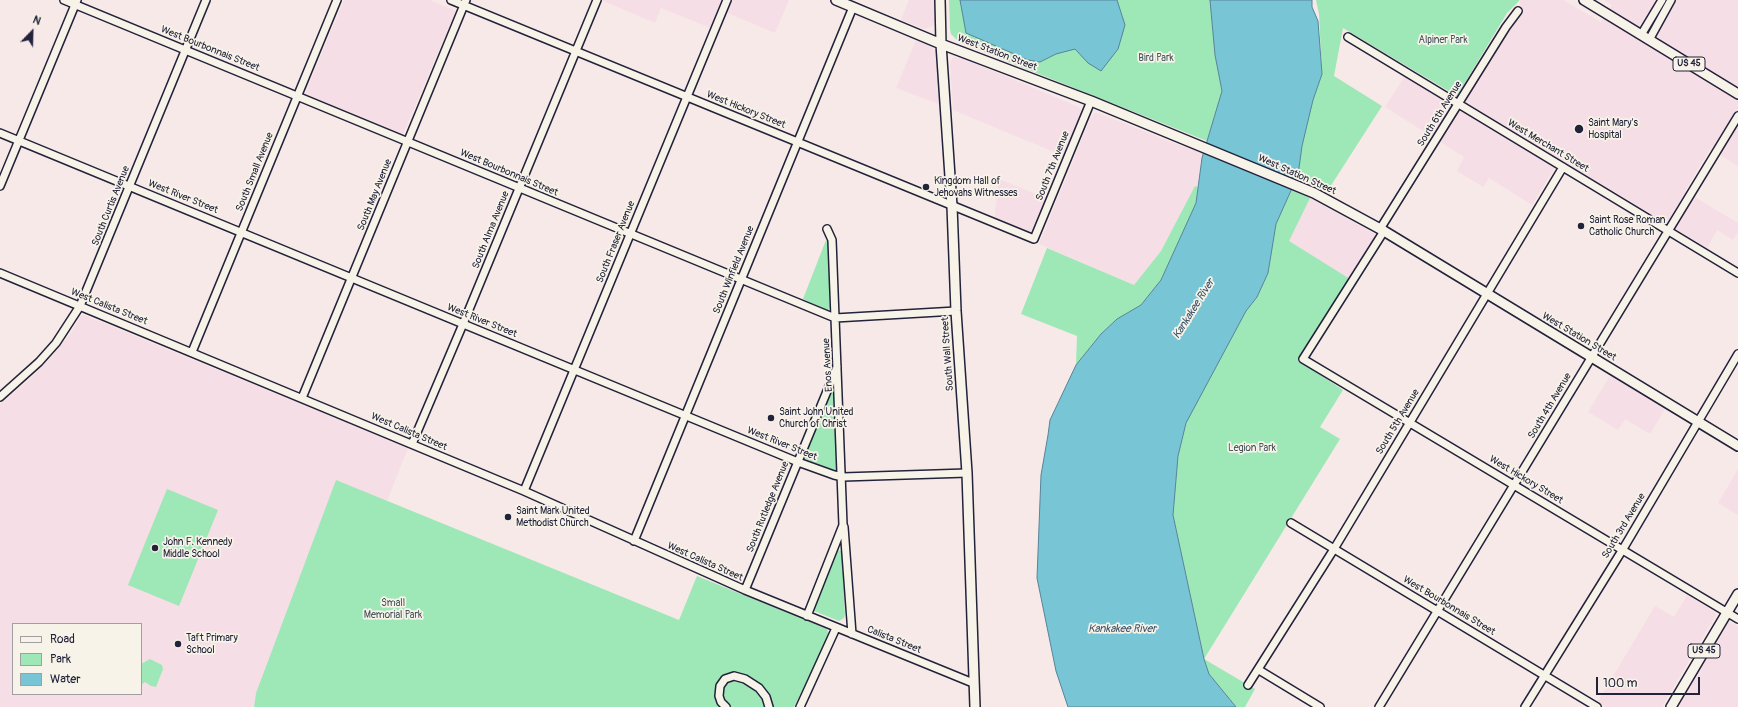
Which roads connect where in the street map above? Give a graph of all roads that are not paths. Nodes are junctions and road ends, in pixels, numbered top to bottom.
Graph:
1 (64, 0) edge
2 (206, 0) edge
3 (337, 0) edge
4 (451, 0) edge
5 (597, 0) edge
6 (727, 0) edge
7 (836, 0) edge
8 (940, 0) edge
9 (1584, 0) edge
10 (1662, 0) edge
11 (1671, 0) edge
12 (76, 2) edge
13 (465, 3) edge
14 (853, 7) junction
15 (1518, 11) dead end
16 (1348, 37) dead end
17 (1645, 37) junction
18 (941, 44) junction
19 (186, 50) junction
20 (576, 51) junction
21 (1738, 94) edge
22 (297, 96) junction
23 (687, 97) junction
24 (1091, 101) junction
25 (1458, 104) junction
26 (1738, 116) edge
27 (0, 133) edge
28 (19, 140) junction
29 (408, 142) junction
30 (798, 142) junction
31 (1563, 167) junction
32 (0, 186) edge
33 (130, 186) junction
34 (519, 188) junction
35 (952, 206) junction
36 (827, 229) dead end
37 (1382, 230) junction
38 (1669, 231) junction
39 (242, 232) junction
40 (631, 233) junction
41 (1034, 239) joint
42 (0, 273) edge
43 (1738, 273) edge
44 (352, 278) junction
45 (742, 279) junction
46 (1486, 294) junction
47 (80, 306) junction
48 (956, 311) junction
49 (836, 318) junction
50 (463, 324) junction
51 (192, 352) junction
52 (1738, 354) edge
53 (1592, 358) junction
54 (1303, 359) joint
55 (838, 364) junction
56 (574, 370) junction
57 (2, 393) edge
58 (302, 398) junction
59 (685, 416) junction
60 (1410, 422) junction
61 (1697, 422) junction
62 (412, 444) junction
63 (1738, 446) edge
64 (798, 462) junction
65 (967, 473) junction
66 (842, 476) junction
67 (1515, 484) junction
68 (524, 492) junction
69 (1290, 523) dead end
70 (843, 525) junction
71 (634, 541) junction
72 (1334, 549) junction
73 (1623, 549) junction
74 (745, 590) junction
75 (1738, 594) edge
76 (1438, 611) junction
77 (1727, 612) junction
78 (807, 616) junction
79 (1738, 619) edge
80 (836, 628) junction
81 (852, 634) junction
82 (1258, 670) junction
83 (1544, 675) junction
84 (973, 683) junction
85 (1248, 685) dead end
86 (726, 707) edge
87 (769, 707) edge
88 (800, 707) edge
89 (976, 707) edge
90 (1320, 707) edge
91 (1379, 707) edge
92 (1525, 707) edge
93 (1597, 707) edge
94 (1671, 707) edge

1 - 12 street, West Bourbonnais Street
2 - 19 street, South Curtis Avenue
3 - 22 street, South Small Avenue
4 - 13 street, West Hickory Street
5 - 20 street, South Alma Avenue
6 - 23 street, South Fraser Avenue
7 - 14 main road, West Station Street
8 - 18 main road, South Wall Street
9 - 17 main road, US 45
10 - 17 street
11 - 17 street
12 - 19 street, West Bourbonnais Street
12 - 28 street
13 - 20 street, West Hickory Street
13 - 29 street, South May Avenue
14 - 18 main road, West Station Street
14 - 30 street, South Winfield Avenue
15 - 25 street, South 6th Avenue
16 - 25 street, West Merchant Street
17 - 21 main road, US 45
18 - 24 main road, West Station Street
18 - 35 main road, South Wall Street
19 - 22 street, West Bourbonnais Street
19 - 33 street, South Curtis Avenue
20 - 23 street, West Hickory Street
20 - 34 street, South Alma Avenue
22 - 29 street, West Bourbonnais Street
22 - 39 street, South Small Avenue
23 - 30 street, West Hickory Street
23 - 40 street, South Fraser Avenue
24 - 37 main road, West Station Street
24 - 41 street, South 7th Avenue
25 - 31 street, West Merchant Street
25 - 37 street, South 6th Avenue
26 - 38 street, South 4th Avenue
27 - 28 street, West River Street
28 - 32 street
28 - 33 street, West River Street
29 - 34 street, West Bourbonnais Street
29 - 44 street, South May Avenue
30 - 35 street, West Hickory Street
30 - 45 street, South Winfield Avenue
31 - 38 street, West Merchant Street
31 - 46 street, South 5th Avenue
33 - 39 street, West River Street
33 - 47 street, South Curtis Avenue
34 - 40 street, West Bourbonnais Street
34 - 50 street, South Alma Avenue
35 - 41 street, West Hickory Street
35 - 48 main road, South Wall Street
36 - 49 street, Enos Avenue
37 - 46 main road, West Station Street
37 - 54 street, South 6th Avenue
38 - 43 street, West Merchant Street
38 - 53 street, South 4th Avenue
39 - 44 street, West River Street
39 - 51 street, South Small Avenue
40 - 45 street, West Bourbonnais Street
40 - 56 street, South Fraser Avenue
42 - 47 street, West Calista Street
44 - 50 street, West River Street
44 - 58 street, South May Avenue
45 - 49 street, West Bourbonnais Street
45 - 59 street, South Winfield Avenue
46 - 53 main road, West Station Street
46 - 60 street, South 5th Avenue
47 - 51 street, West Calista Street
47 - 57 street, South Curtis Avenue
48 - 49 street, West Bourbonnais Street
48 - 65 main road, South Wall Street
49 - 55 street, Enos Avenue
50 - 56 street, West River Street
50 - 62 street, South Alma Avenue
51 - 58 street, West Calista Street
52 - 61 street, South 3rd Avenue
53 - 61 main road, West Station Street
53 - 67 street, South 4th Avenue
54 - 60 street, West Hickory Street
55 - 64 street, South Rutledge Avenue
55 - 66 street, Enos Avenue
56 - 59 street, West River Street
56 - 68 street, South Fraser Avenue
58 - 62 street, West Calista Street
59 - 64 street, West River Street
59 - 71 street, South Winfield Avenue
60 - 67 street, West Hickory Street
60 - 72 street, South 5th Avenue
61 - 63 main road, West Station Street
61 - 73 street, South 3rd Avenue
62 - 68 street, West Calista Street
64 - 66 street, West River Street
64 - 74 street, South Rutledge Avenue
65 - 66 street, West River Street
65 - 84 main road, South Wall Street
66 - 70 street, Enos Avenue
67 - 73 street, West Hickory Street
67 - 76 street, South 4th Avenue
68 - 71 street, West Calista Street
69 - 72 street, West Bourbonnais Street
70 - 78 street, Enos Avenue
70 - 81 street, Enos Avenue
71 - 74 street, West Calista Street
72 - 76 street, West Bourbonnais Street
72 - 82 street, South 5th Avenue
73 - 77 street, West Hickory Street
73 - 83 street, South 3rd Avenue
74 - 78 street, West Calista Street
75 - 77 main road, US 45
76 - 83 street, West Bourbonnais Street
76 - 91 street, South 4th Avenue
77 - 79 street, West Hickory Street
77 - 94 main road, US 45
78 - 80 street, Calista Street
80 - 81 street, Calista Street
80 - 88 street
81 - 84 street, Calista Street
82 - 85 street, South 5th Avenue
82 - 90 street
83 - 92 street, South 3rd Avenue
83 - 93 street, West Bourbonnais Street
84 - 89 main road, South Wall Street
86 - 87 street

